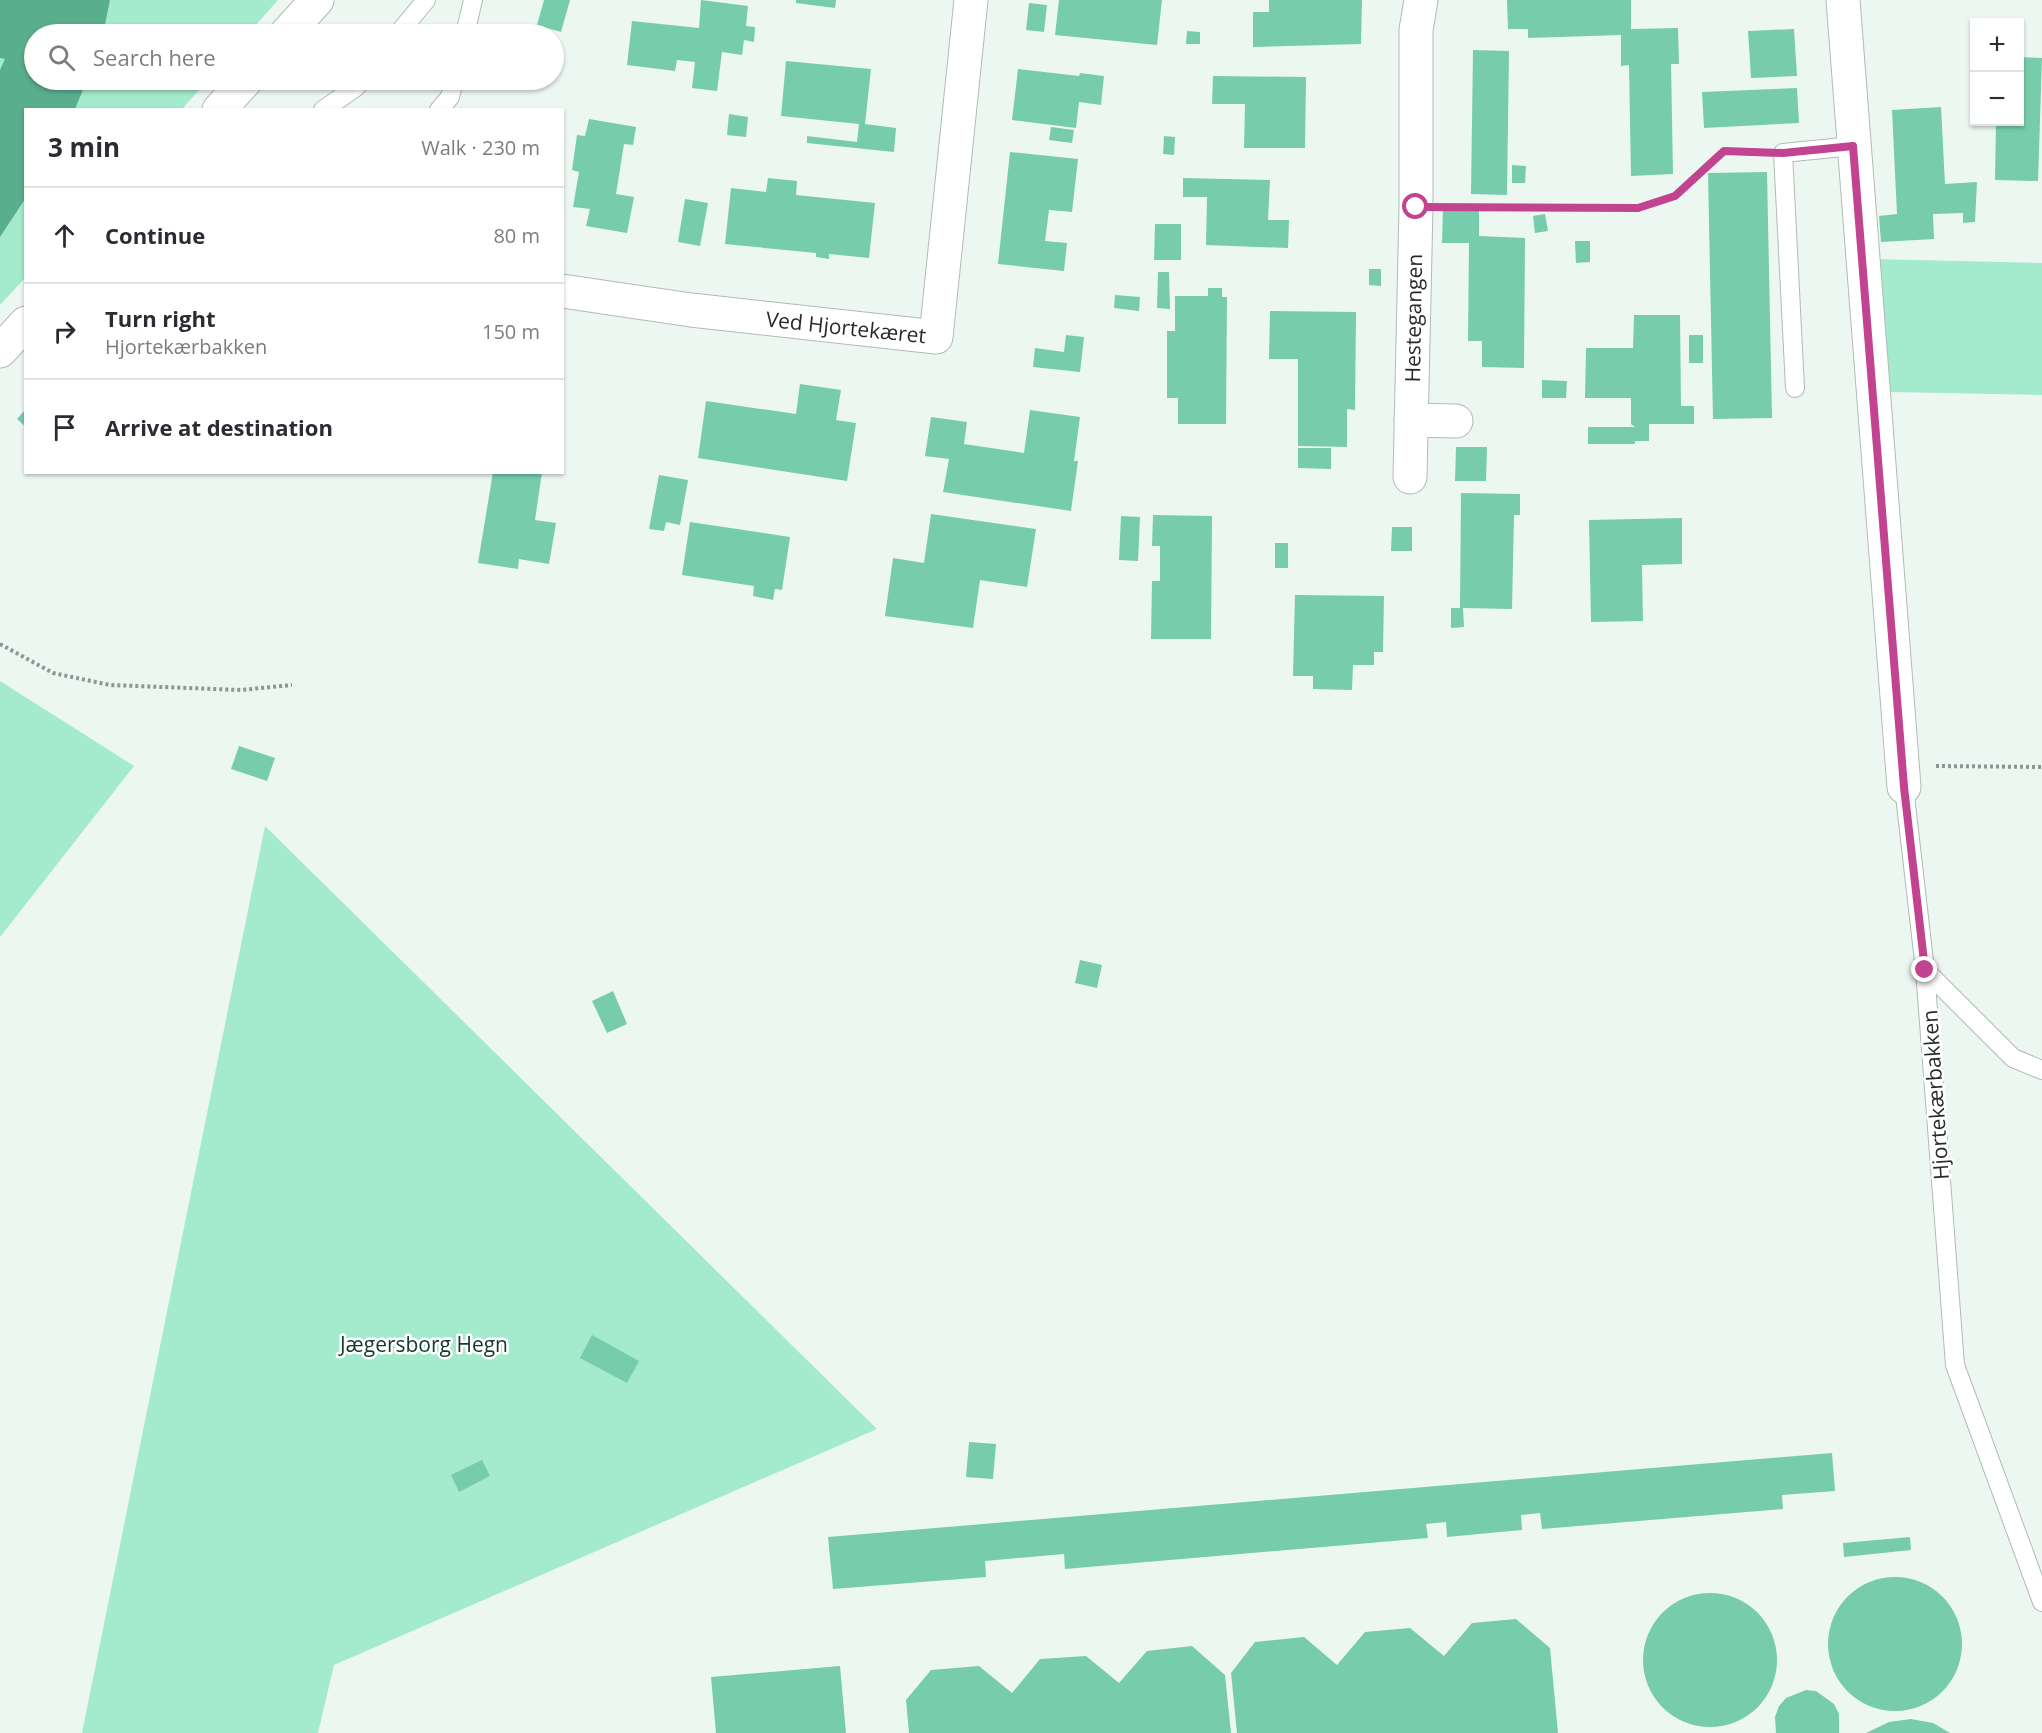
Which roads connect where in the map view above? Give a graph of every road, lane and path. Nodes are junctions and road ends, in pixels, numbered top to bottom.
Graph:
1 (317, 0) edge
2 (426, 0) edge
3 (473, 0) edge
4 (971, 0) edge
5 (1421, 0) edge
6 (1844, 0) edge
7 (295, 24) edge
8 (406, 24) edge
9 (467, 24) edge
10 (237, 90) edge
11 (352, 90) edge
12 (452, 90) edge
13 (221, 108) edge
14 (326, 108) edge
15 (441, 108) edge
16 (1853, 146) junction
17 (1783, 153) junction
18 (1416, 207) junction
19 (564, 291) edge
20 (24, 324) edge
21 (0, 351) edge
22 (1795, 388) dead end
23 (1411, 420) junction
24 (1456, 421) dead end
25 (1410, 477) dead end
26 (0, 644) edge
27 (292, 685) dead end
28 (2042, 767) edge
29 (1903, 776) junction
30 (1925, 970) junction
31 (2042, 1070) edge
32 (2042, 1602) edge

1 - 7 street
2 - 8 lane
3 - 9 lane
4 - 19 street, Ved Hjortekæret
5 - 18 street, Hestegangen
6 - 16 street, Hjortekærbakken
10 - 13 street
11 - 14 lane
12 - 15 lane
16 - 17 lane
16 - 29 street, Hjortekærbakken
17 - 18 path
17 - 22 lane
18 - 23 street, Hestegangen
20 - 21 street
23 - 24 street
23 - 25 street, Hestegangen
26 - 27 path
28 - 29 path
29 - 30 lane, Hjortekærbakken
30 - 31 lane
30 - 32 lane, Hjortekærbakken

